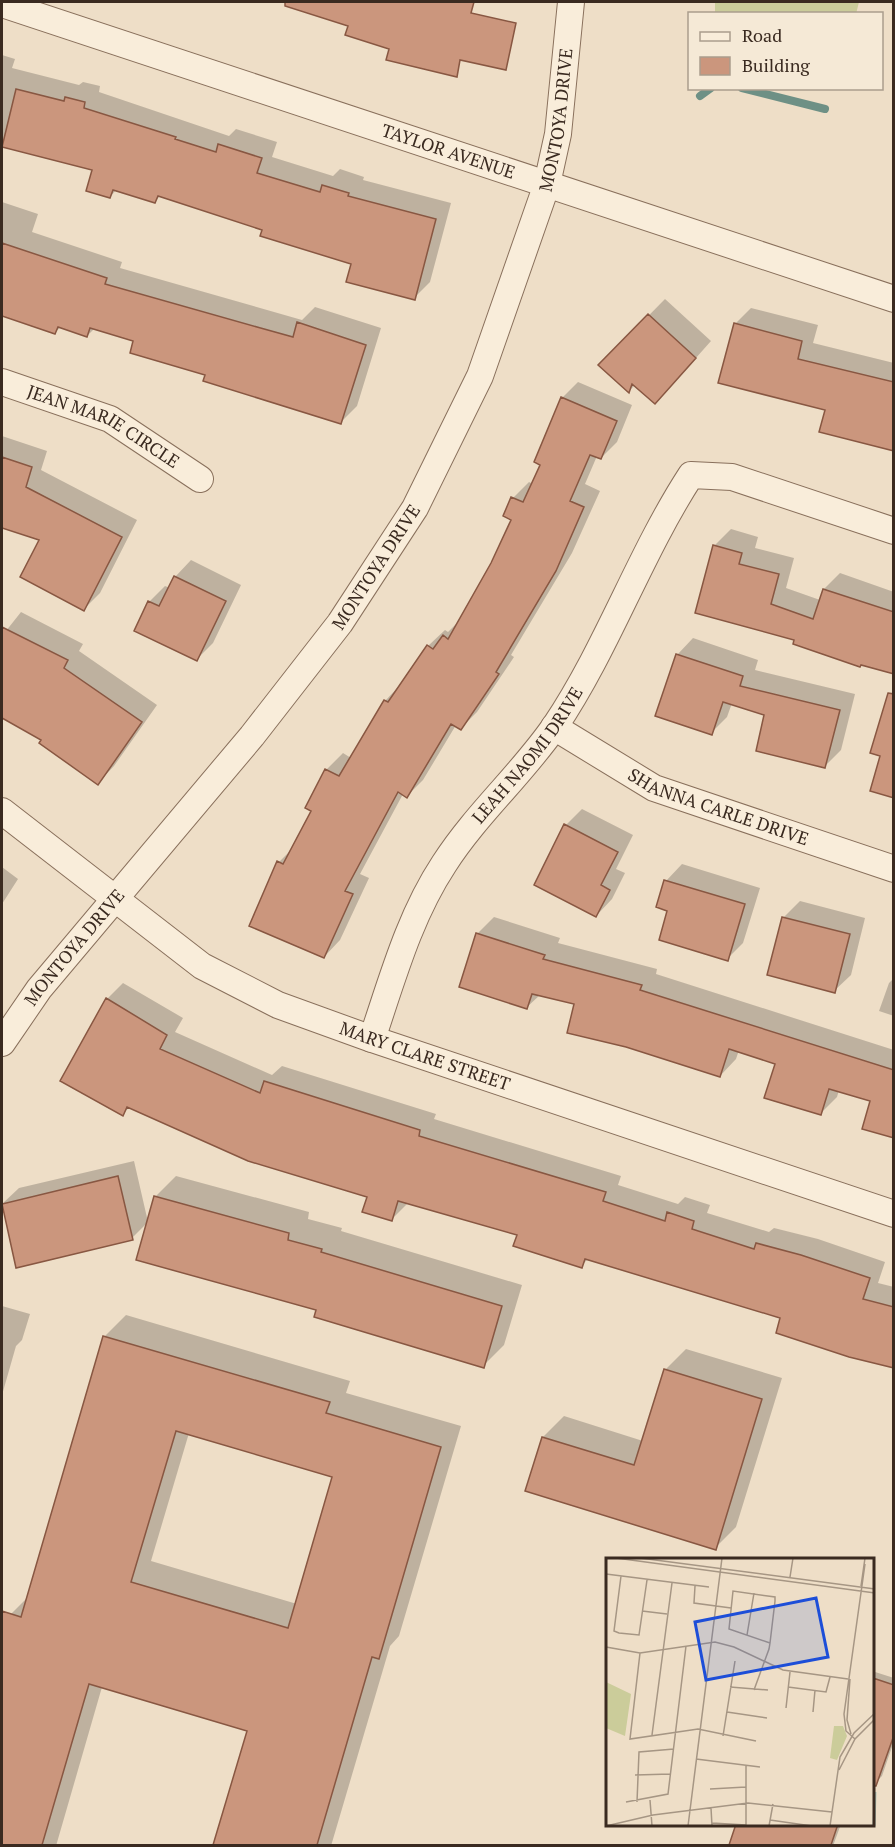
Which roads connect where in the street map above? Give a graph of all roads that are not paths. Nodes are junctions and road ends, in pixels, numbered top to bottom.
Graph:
1 (571, 2) edge
2 (2, 4) edge
3 (547, 184) junction
4 (894, 299) edge
5 (2, 382) edge
6 (200, 479) dead end
7 (894, 531) edge
8 (554, 727) junction
9 (2, 811) edge
10 (894, 869) edge
11 (114, 899) junction
12 (372, 1039) junction
13 (2, 1043) edge
14 (894, 1214) edge

1 - 3 street, MONTOYA DRIVE
2 - 3 street, TAYLOR AVENUE
3 - 4 street, TAYLOR AVENUE
3 - 11 street, MONTOYA DRIVE
5 - 6 street, JEAN MARIE CIRCLE
7 - 8 street, LEAH NAOMI DRIVE
8 - 10 street, SHANNA CARLE DRIVE
8 - 12 street, LEAH NAOMI DRIVE
9 - 11 street, MARY CLARE STREET
11 - 12 street, MARY CLARE STREET
11 - 13 street, MONTOYA DRIVE
12 - 14 street, MARY CLARE STREET

